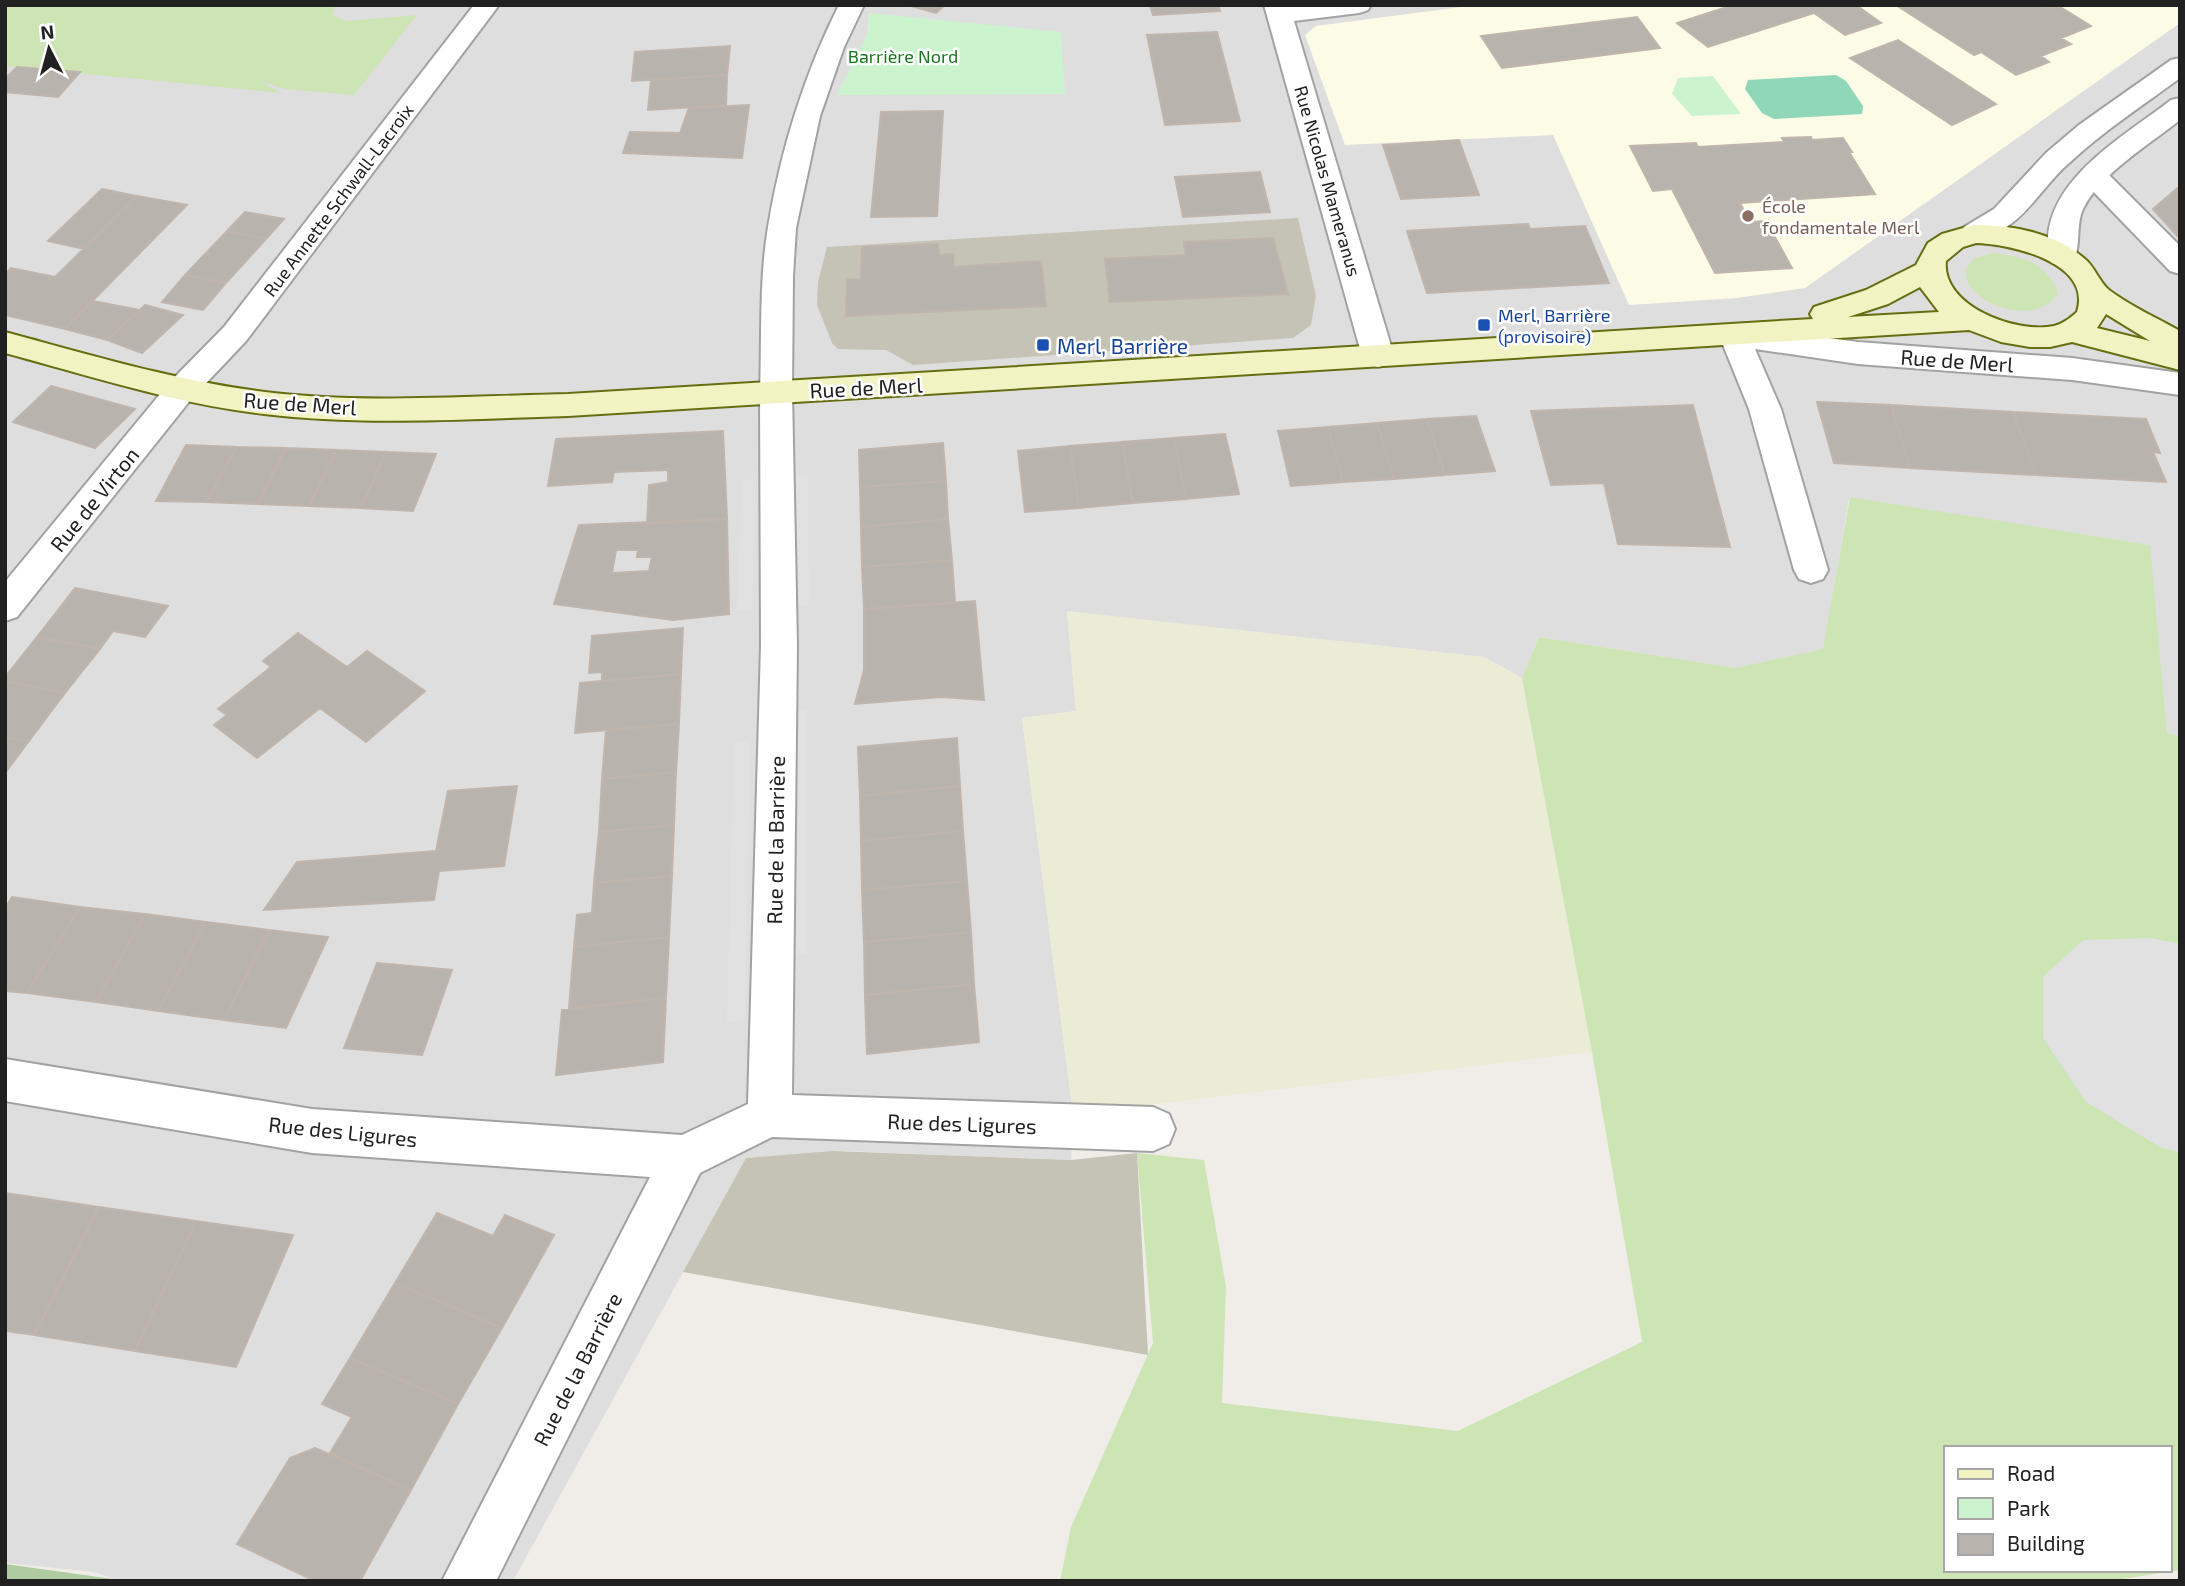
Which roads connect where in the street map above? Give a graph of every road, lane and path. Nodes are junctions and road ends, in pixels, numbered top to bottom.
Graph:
1 (487, 5) edge
2 (852, 5) edge
3 (1359, 5) edge
4 (1279, 10) edge
5 (2180, 66) edge
6 (2180, 106) edge
7 (2095, 177) junction
8 (1974, 234) junction
9 (2062, 256) junction
10 (2180, 264) edge
11 (1929, 270) junction
12 (2094, 293) junction
13 (1971, 320) junction
14 (2073, 332) junction
15 (1734, 335) junction
16 (5, 341) edge
17 (2180, 345) edge
18 (1378, 356) junction
19 (2180, 359) edge
20 (2180, 384) edge
21 (181, 390) junction
22 (776, 392) junction
23 (1811, 570) dead end
24 (5, 607) edge
25 (5, 1080) edge
26 (770, 1116) junction
27 (1153, 1129) dead end
28 (684, 1157) junction
29 (468, 1581) edge

1 - 21 street, Rue Annette Schwall-Lacroix
2 - 22 street, Rue de la Barrière
3 - 4 street
4 - 18 street, Rue Nicolas Mameranus
5 - 8 street
6 - 7 street
7 - 9 street
7 - 10 street
8 - 9 main road, Rue de Merl
8 - 11 main road, Rue de Merl
9 - 12 main road, Rue de Merl
11 - 13 main road, Rue de Merl
11 - 15 main road, Rue de Merl
12 - 14 main road
12 - 17 main road, Rue de Merl
13 - 14 main road, Rue de Merl
13 - 15 main road, Rue de Merl
14 - 19 main road, Rue de Merl
15 - 18 main road, Rue de Merl
15 - 20 street, Rue de Merl
15 - 23 street
16 - 21 main road, Rue de Merl
18 - 22 main road, Rue de Merl
21 - 22 main road, Rue de Merl
21 - 24 street, Rue de Virton
22 - 26 street, Rue de la Barrière
25 - 28 street, Rue des Ligures
26 - 27 street, Rue des Ligures
26 - 28 street
28 - 29 street, Rue de la Barrière

